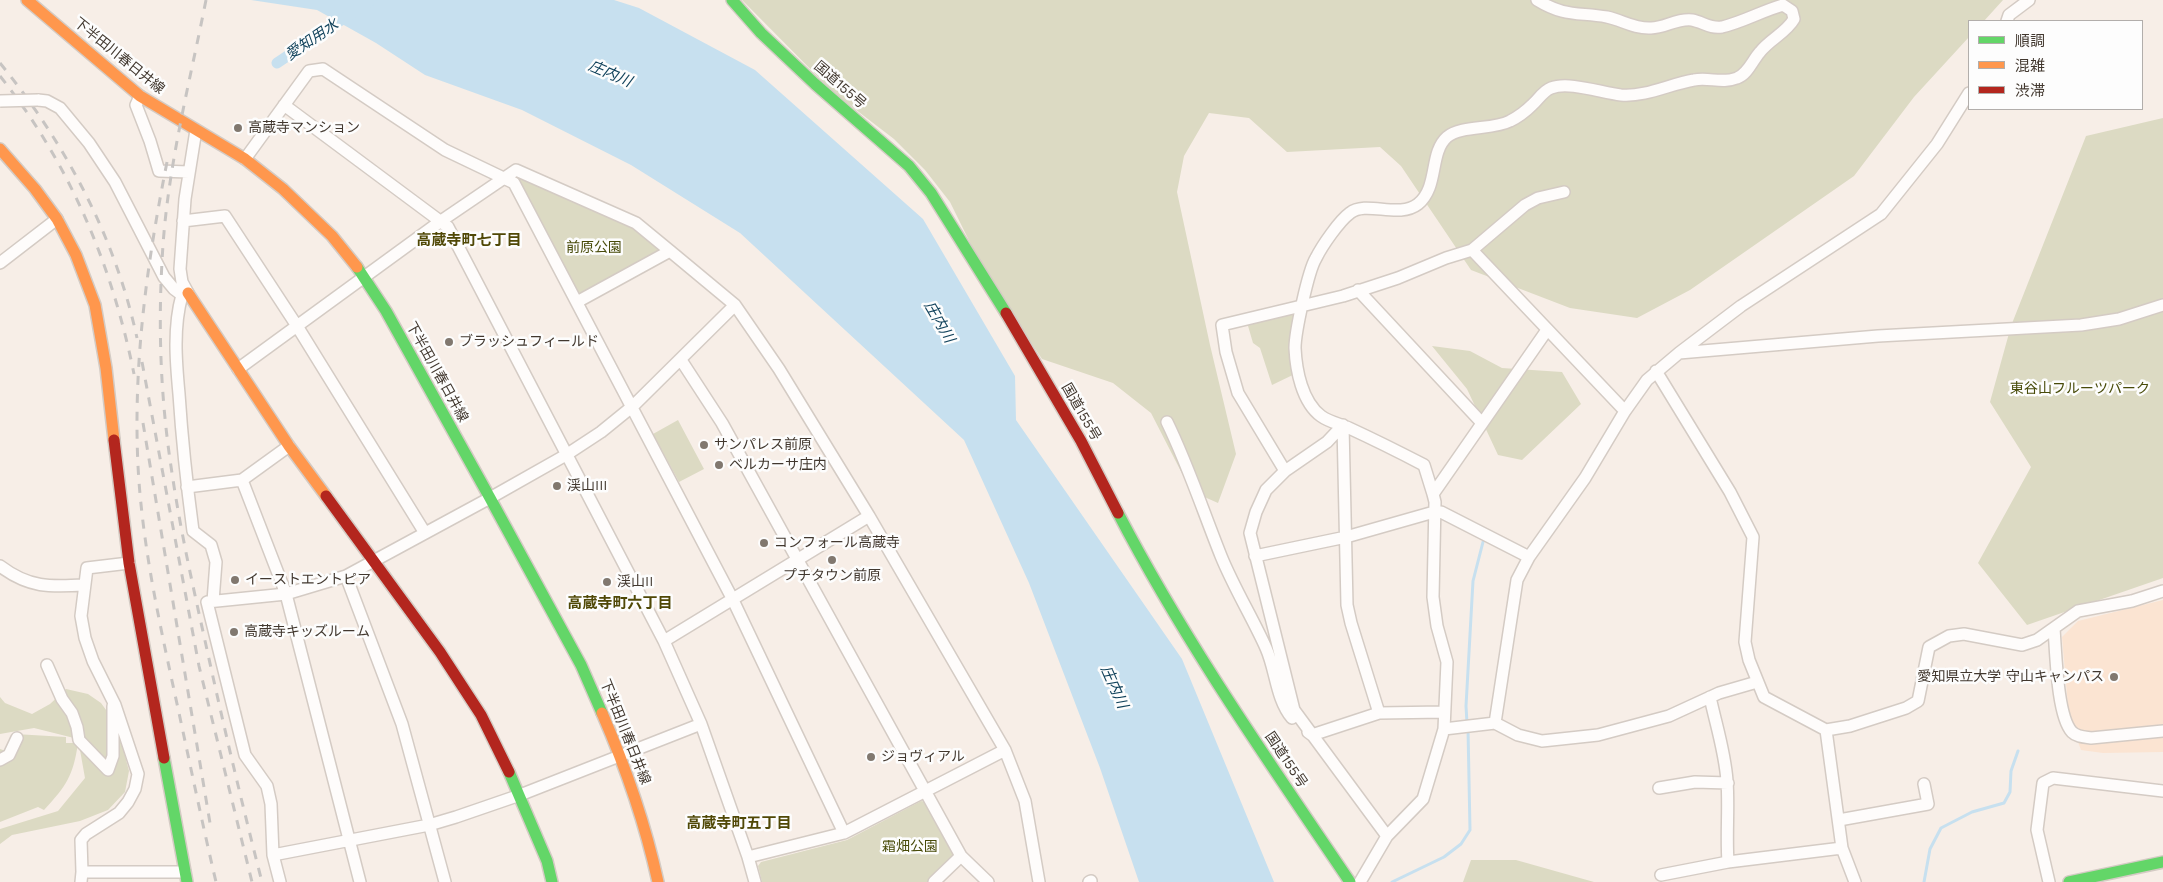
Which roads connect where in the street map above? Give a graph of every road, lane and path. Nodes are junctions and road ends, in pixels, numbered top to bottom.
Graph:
1 (27, 0) edge
2 (732, 0) edge
3 (1536, 0) edge
4 (2029, 0) edge
5 (2006, 20) edge
6 (1968, 95) edge
7 (140, 96) junction
8 (0, 101) edge
9 (284, 106) junction
10 (196, 130) junction
11 (0, 149) edge
12 (244, 159) junction
13 (189, 172) junction
14 (504, 177) junction
15 (1564, 192) dead end
16 (57, 219) junction
17 (183, 221) junction
18 (441, 221) junction
19 (1472, 250) junction
20 (670, 251) junction
21 (0, 263) edge
22 (365, 277) junction
23 (1358, 290) junction
24 (185, 294) junction
25 (577, 302) junction
26 (735, 304) junction
27 (2163, 304) edge
28 (1303, 306) junction
29 (297, 326) junction
30 (1547, 330) junction
31 (1679, 353) junction
32 (681, 360) junction
33 (238, 369) junction
34 (1656, 370) junction
35 (633, 406) junction
36 (1625, 411) junction
37 (1167, 422) dead end
38 (1482, 423) junction
39 (1343, 426) junction
40 (289, 446) junction
41 (566, 455) junction
42 (1285, 471) junction
43 (242, 480) junction
44 (187, 487) junction
45 (1433, 494) junction
46 (490, 498) junction
47 (1434, 512) junction
48 (869, 516) junction
49 (425, 533) junction
50 (1346, 536) junction
51 (1255, 556) junction
52 (1529, 556) junction
53 (798, 560) junction
54 (374, 562) junction
55 (129, 564) junction
56 (0, 566) edge
57 (346, 576) junction
58 (84, 585) junction
59 (2163, 591) edge
60 (286, 594) junction
61 (732, 598) junction
62 (213, 600) junction
63 (2054, 629) junction
64 (664, 641) junction
65 (47, 665) dead end
66 (1757, 682) junction
67 (1710, 697) junction
68 (115, 705) junction
69 (1444, 712) junction
70 (1380, 713) junction
71 (1495, 723) junction
72 (701, 724) junction
73 (1450, 728) junction
74 (1826, 730) junction
75 (2163, 731) edge
76 (1312, 735) junction
77 (17, 738) dead end
78 (1005, 750) junction
79 (621, 756) junction
80 (0, 760) edge
81 (1728, 782) junction
82 (1924, 784) dead end
83 (1660, 788) dead end
84 (926, 791) junction
85 (2163, 791) edge
86 (520, 795) junction
87 (1838, 820) junction
88 (429, 825) junction
89 (844, 833) junction
90 (1387, 836) junction
91 (349, 840) junction
92 (1842, 848) junction
93 (273, 855) junction
94 (960, 856) junction
95 (748, 857) junction
96 (1728, 862) junction
97 (2163, 862) edge
98 (1661, 875) dead end
99 (81, 877) edge
100 (171, 877) edge
101 (186, 877) edge
102 (280, 882) edge
103 (360, 882) edge
104 (445, 882) edge
105 (552, 882) edge
106 (658, 882) edge
107 (755, 882) edge
108 (934, 882) edge
109 (988, 882) edge
110 (1039, 882) edge
111 (1350, 882) edge
112 (1360, 882) edge
113 (1855, 882) edge
114 (2049, 882) edge
115 (2069, 882) edge

1 - 7 main road, 下半田川春日井線
2 - 111 main road, 国道155号
3 - 28 street
4 - 5 street
6 - 31 street
7 - 10 main road, 下半田川春日井線
7 - 13 street
8 - 24 street, bridge
9 - 12 street
9 - 14 street
9 - 18 street
10 - 12 main road, 下半田川春日井線
10 - 13 street
11 - 16 main road
12 - 22 main road, 下半田川春日井線
13 - 17 street
14 - 18 street
14 - 20 street
14 - 25 street
15 - 19 street
16 - 21 street
16 - 55 main road
17 - 24 street
17 - 29 street
18 - 22 street
18 - 41 street
19 - 23 street
19 - 30 street
20 - 25 street
20 - 26 street
22 - 29 street
22 - 46 main road, 下半田川春日井線
23 - 28 street
23 - 38 street
24 - 33 main road
24 - 44 street
25 - 35 street
26 - 32 street
26 - 48 street
27 - 31 street
28 - 39 street
28 - 42 street
29 - 33 street
29 - 49 street
30 - 36 street
30 - 38 street
31 - 34 street
32 - 35 street
32 - 53 street
33 - 40 main road
34 - 36 street
34 - 66 street
35 - 41 street
35 - 61 street
36 - 52 street
37 - 76 street
38 - 45 street
39 - 42 street
39 - 45 street
39 - 50 street
40 - 43 street
40 - 54 main road
41 - 46 street
41 - 64 street
42 - 51 street
43 - 44 street
43 - 60 street
44 - 62 street
45 - 47 street
46 - 49 street
46 - 79 main road, 下半田川春日井線
47 - 50 street
47 - 52 street
47 - 69 street
48 - 53 street
48 - 78 street
49 - 54 street
50 - 51 street
50 - 70 street
51 - 76 street
52 - 71 street
53 - 61 street
53 - 84 street
54 - 57 street
54 - 86 main road
55 - 58 street
55 - 101 main road
56 - 58 street
57 - 60 street
57 - 88 street
58 - 68 street
59 - 63 street
60 - 62 street
60 - 91 street
61 - 64 street
61 - 89 street
62 - 93 street
63 - 74 street
63 - 75 street
64 - 72 street
65 - 68 street
66 - 67 street
66 - 74 street
67 - 71 street
67 - 81 street
68 - 99 street
69 - 70 street
69 - 73 street
70 - 76 street
71 - 73 street
72 - 79 street
72 - 95 street
73 - 90 street
74 - 87 street
76 - 90 street
77 - 80 street
78 - 84 street
78 - 110 street
79 - 86 street
79 - 106 main road, 下半田川春日井線
81 - 83 street
81 - 96 street
82 - 87 street
84 - 89 street
84 - 94 street
85 - 114 street
86 - 88 street
86 - 105 main road
87 - 92 street
88 - 91 street
88 - 104 street
89 - 95 street
90 - 112 street
91 - 93 street
91 - 103 street
92 - 96 street
92 - 113 street
93 - 102 street
94 - 108 street
94 - 109 street
95 - 107 street
96 - 98 street
97 - 115 main road
99 - 100 street
100 - 101 street

